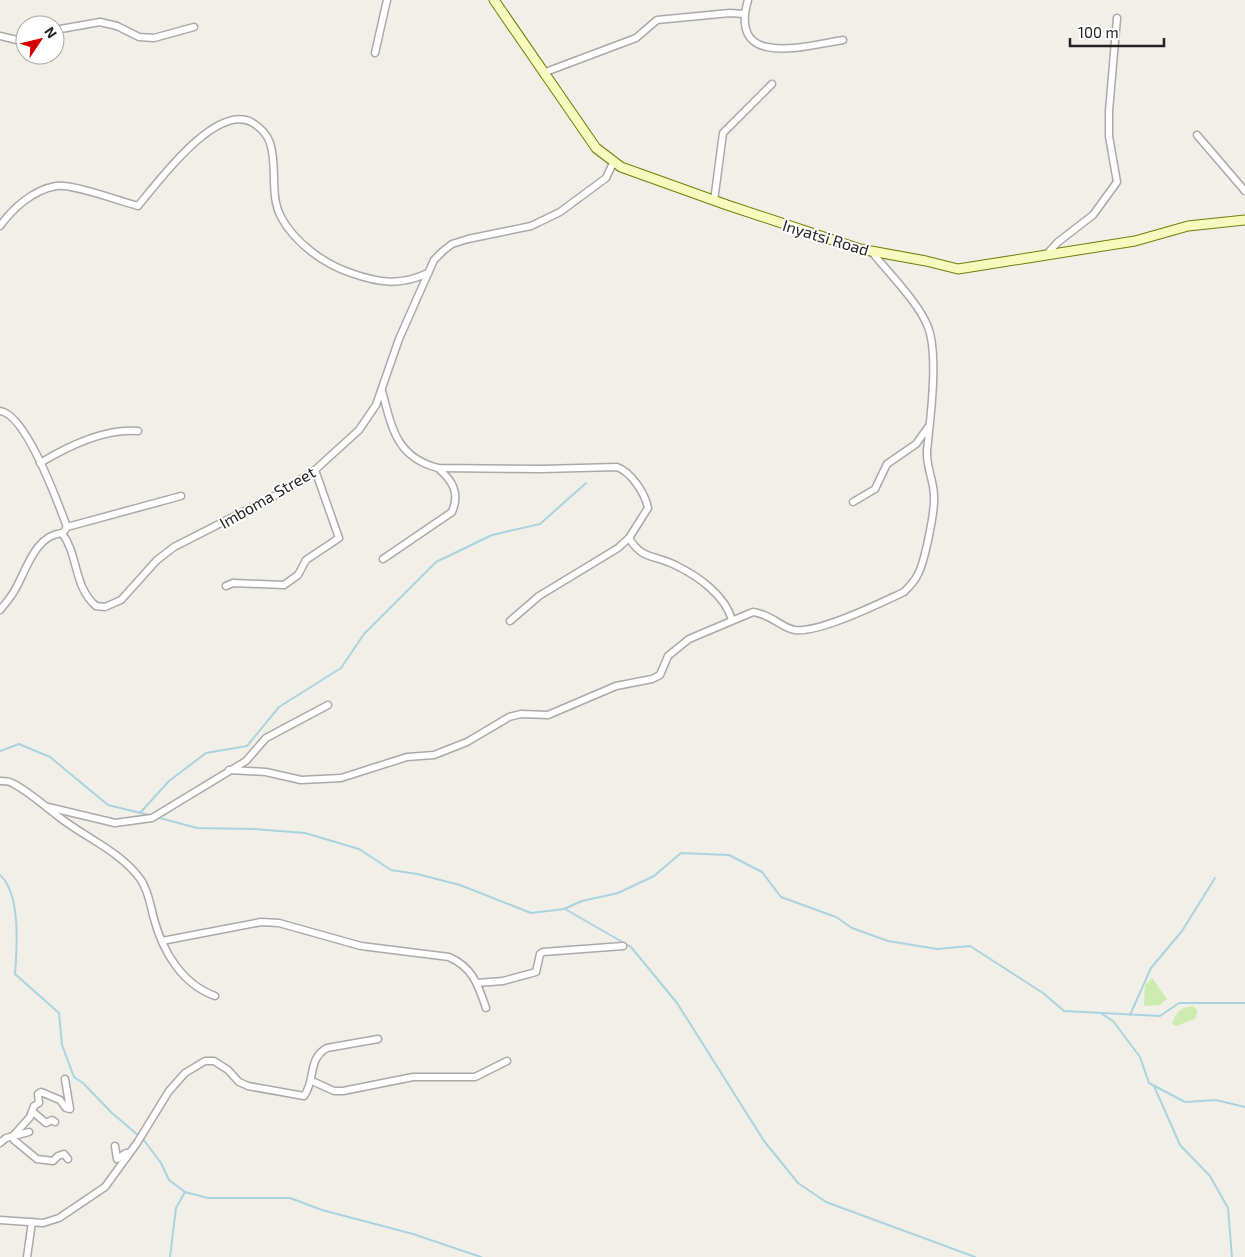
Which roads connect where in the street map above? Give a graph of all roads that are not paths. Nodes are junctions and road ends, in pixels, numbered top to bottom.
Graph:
1 (387, 0) edge
2 (494, 0) edge
3 (748, 0) edge
4 (744, 14) junction
5 (1117, 18) dead end
6 (194, 27) dead end
7 (65, 28) edge
8 (0, 36) edge
9 (15, 39) edge
10 (843, 40) dead end
11 (375, 53) dead end
12 (543, 73) junction
13 (772, 84) dead end
14 (1197, 135) dead end
15 (613, 163) junction
16 (1245, 191) edge
17 (714, 201) junction
18 (1245, 220) edge
19 (0, 226) edge
20 (871, 251) junction
21 (1045, 257) junction
22 (428, 273) junction
23 (382, 391) junction
24 (0, 411) edge
25 (931, 423) junction
26 (138, 431) dead end
27 (40, 463) junction
28 (438, 468) junction
29 (315, 470) junction
30 (182, 496) dead end
31 (853, 502) dead end
32 (65, 530) junction
33 (629, 538) junction
34 (383, 559) dead end
35 (226, 586) dead end
36 (0, 610) edge
37 (732, 620) junction
38 (510, 621) dead end
39 (328, 705) dead end
40 (229, 770) junction
41 (0, 781) edge
42 (48, 807) junction
43 (162, 941) junction
44 (623, 946) dead end
45 (477, 983) junction
46 (215, 996) dead end
47 (486, 1008) dead end
48 (378, 1039) dead end
49 (507, 1061) dead end
50 (65, 1080) dead end
51 (312, 1081) junction
52 (33, 1112) junction
53 (55, 1122) dead end
54 (29, 1132) dead end
55 (6, 1136) edge
56 (0, 1143) edge
57 (115, 1146) dead end
58 (132, 1150) junction
59 (68, 1159) dead end
60 (0, 1220) edge
61 (32, 1222) junction
62 (27, 1257) edge

1 - 11 street
2 - 12 street, Inyatsi Road
3 - 4 street
4 - 10 street
4 - 12 street
5 - 21 street
6 - 7 street
8 - 9 street
12 - 15 street, Inyatsi Road
13 - 17 street
14 - 16 street
15 - 17 street, Inyatsi Road
15 - 22 street, Imboma Street
17 - 20 street, Inyatsi Road
18 - 21 street, Inyatsi Road
19 - 22 street
20 - 21 street, Inyatsi Road
20 - 25 street
22 - 23 street, Imboma Street
23 - 28 street
23 - 29 street, Imboma Street
24 - 27 street, Imboma Street
25 - 31 street
25 - 37 street
26 - 27 street
27 - 32 street, Imboma Street
28 - 33 street
28 - 34 street
29 - 32 street, Imboma Street
29 - 35 street
30 - 32 street
32 - 36 street
33 - 37 street
33 - 38 street
37 - 40 street
39 - 40 street
40 - 42 street
41 - 42 street
42 - 43 street
43 - 45 street
43 - 46 street
44 - 45 street
45 - 47 street
48 - 51 street
49 - 51 street
50 - 52 street
51 - 58 street
52 - 53 street
52 - 55 street
54 - 55 street
55 - 56 street
55 - 59 street
57 - 58 street
58 - 61 street
60 - 61 street
61 - 62 street

